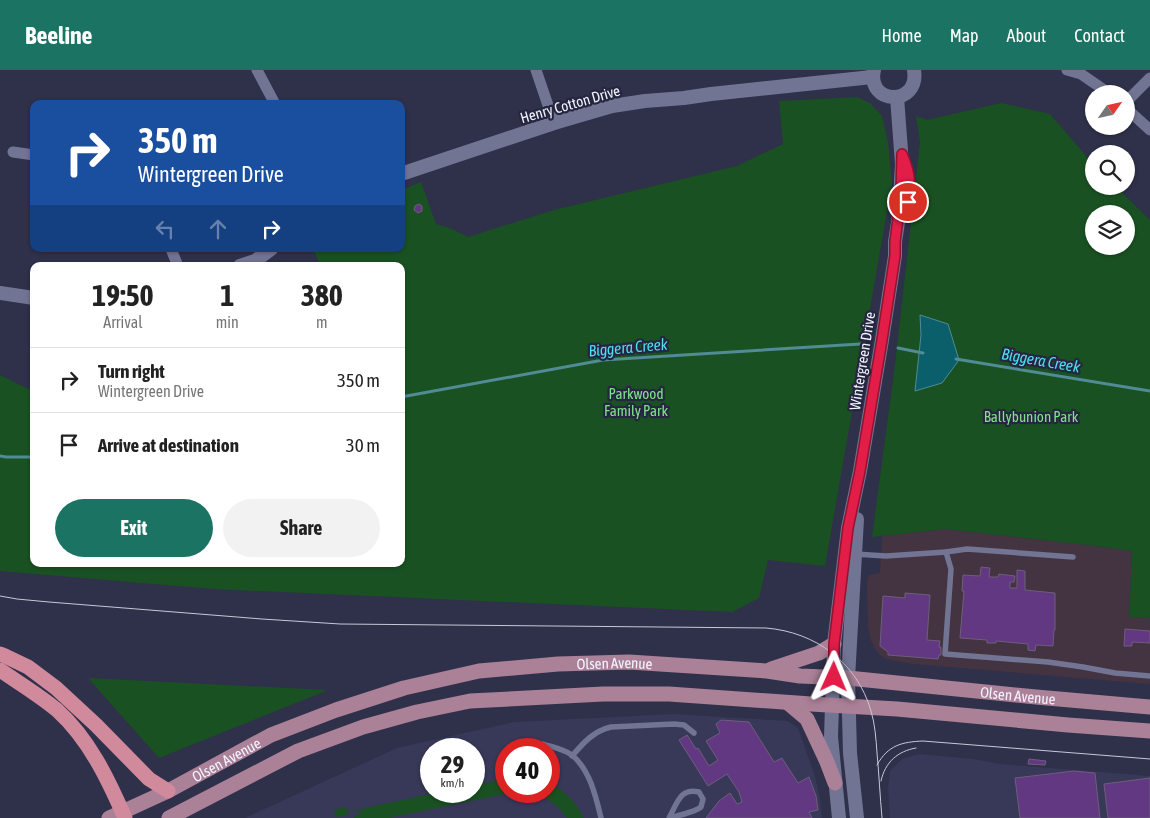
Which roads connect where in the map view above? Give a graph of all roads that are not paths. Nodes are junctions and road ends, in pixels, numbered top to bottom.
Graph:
1 (258, 70) edge
2 (536, 70) edge
3 (918, 70) edge
4 (1067, 70) edge
5 (873, 74) edge
6 (1150, 78) edge
7 (1097, 85) edge
8 (1135, 93) edge
9 (896, 98) junction
10 (273, 100) edge
11 (1135, 116) edge
12 (554, 123) junction
13 (1150, 130) edge
14 (13, 152) dead end
15 (30, 154) edge
16 (405, 173) edge
17 (267, 252) edge
18 (252, 262) edge
19 (0, 293) edge
20 (30, 297) edge
21 (860, 471) junction
22 (946, 552) junction
23 (856, 554) junction
24 (1073, 557) dead end
25 (834, 644) junction
26 (0, 654) edge
27 (0, 670) edge
28 (767, 671) junction
29 (1150, 676) edge
30 (841, 677) junction
31 (788, 702) junction
32 (833, 706) junction
33 (850, 706) junction
34 (1150, 707) edge
35 (1150, 731) edge
36 (694, 733) dead end
37 (560, 749) edge
38 (572, 756) junction
39 (835, 783) junction
40 (168, 791) junction
41 (118, 816) edge
42 (169, 818) edge
43 (601, 818) edge
44 (670, 818) edge
45 (839, 818) edge
46 (857, 818) edge

1 - 10 street
2 - 12 street
3 - 9 street
4 - 7 street
5 - 9 street
5 - 12 street, Henry Cotton Drive
6 - 8 street
9 - 21 street, Wintergreen Drive
11 - 13 street
12 - 16 street, Henry Cotton Drive
14 - 15 street
17 - 18 street
19 - 20 street
21 - 23 street, Wintergreen Drive
21 - 25 street, Wintergreen Drive
22 - 23 lane
22 - 24 lane
22 - 29 lane
23 - 30 street, Wintergreen Drive
25 - 28 main road
25 - 30 street, Wintergreen Drive
26 - 40 highway
27 - 41 highway
28 - 30 main road, Olsen Avenue
28 - 40 main road, Olsen Avenue
30 - 32 street
30 - 33 street
30 - 34 main road, Olsen Avenue
31 - 32 main road, Olsen Avenue
31 - 39 main road
31 - 42 main road, Olsen Avenue
32 - 33 main road, Olsen Avenue
32 - 39 street
33 - 35 main road, Olsen Avenue
33 - 46 street
36 - 38 lane
37 - 38 lane
38 - 43 lane
39 - 45 street
40 - 41 main road, Olsen Avenue
44 - 44 lane

